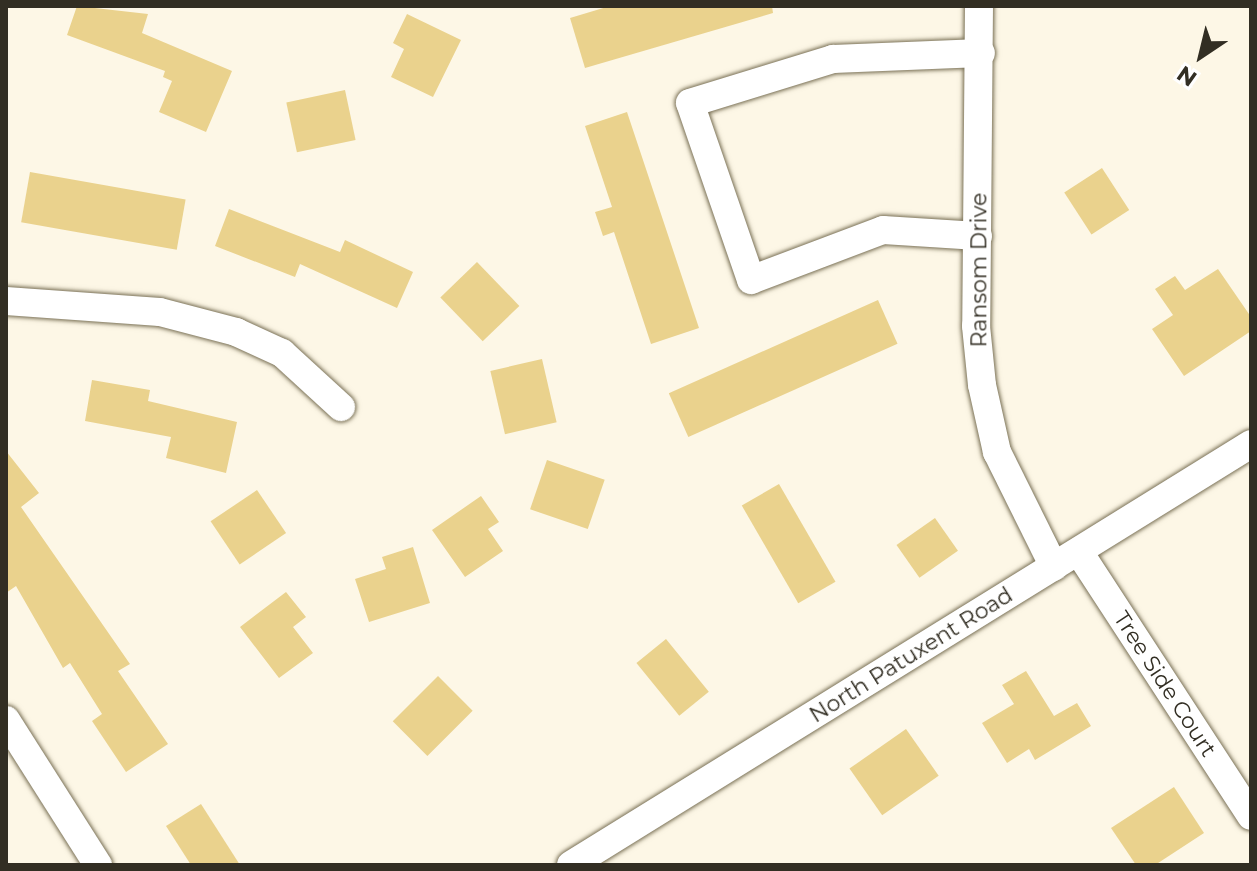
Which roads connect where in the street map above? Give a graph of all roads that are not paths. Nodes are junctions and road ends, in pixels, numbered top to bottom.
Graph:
1 (979, 6) edge
2 (981, 53) junction
3 (978, 236) junction
4 (6, 301) edge
5 (341, 407) dead end
6 (1251, 444) edge
7 (1079, 552) junction
8 (1054, 567) junction
9 (6, 720) edge
10 (1251, 816) edge
11 (98, 865) edge
12 (571, 865) edge

1 - 2 street, Ransom Drive
2 - 3 street, Ransom Drive
2 - 3 street
3 - 8 street, Ransom Drive
4 - 5 street
6 - 7 street, North Patuxent Road
7 - 8 street, North Patuxent Road
7 - 10 street, Tree Side Court
8 - 12 street, North Patuxent Road
9 - 11 street

